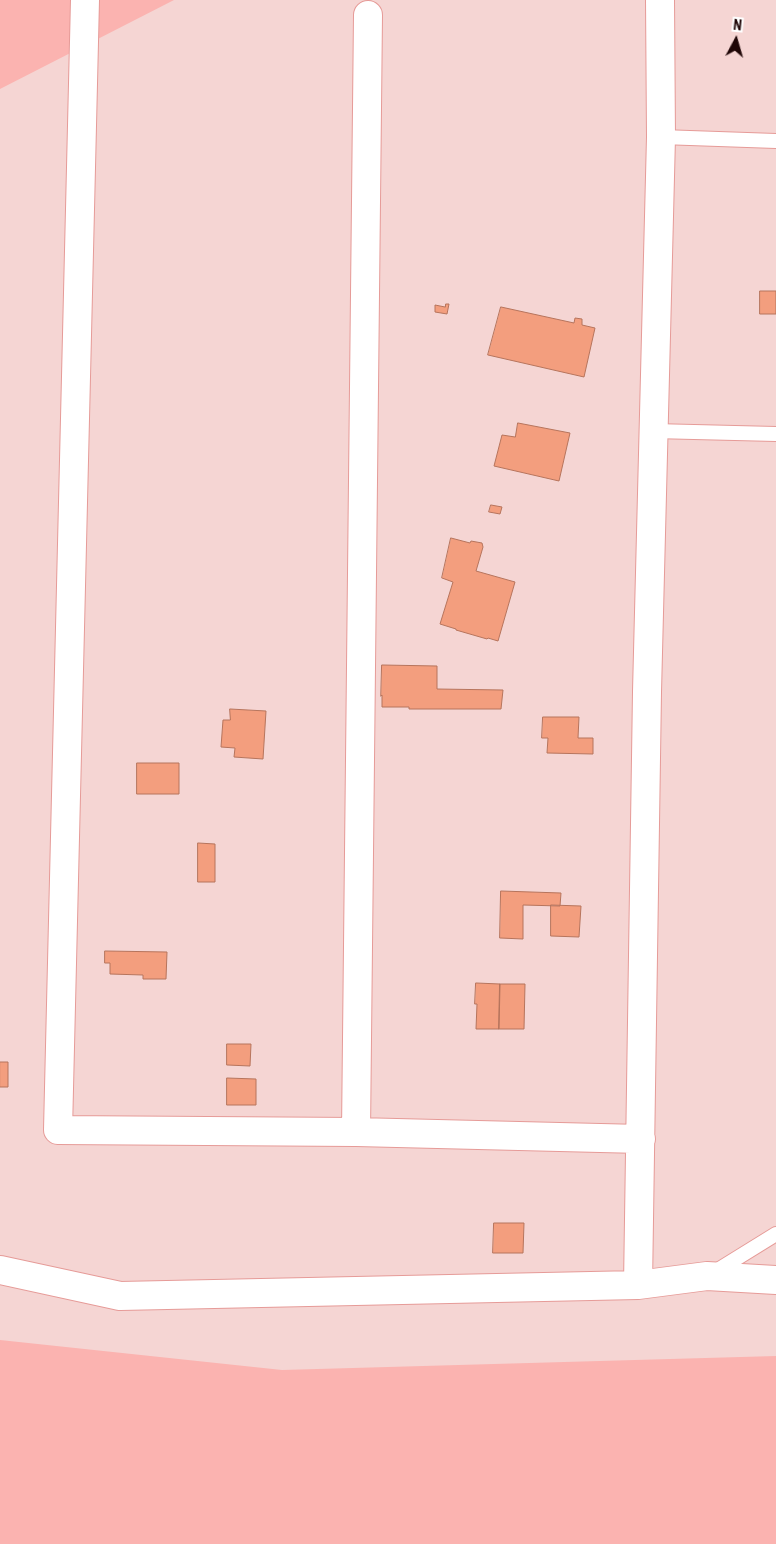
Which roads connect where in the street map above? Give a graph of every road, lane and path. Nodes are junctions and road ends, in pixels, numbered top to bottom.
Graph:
1 (85, 0) edge
2 (660, 0) edge
3 (368, 15) dead end
4 (661, 137) junction
5 (776, 141) edge
6 (653, 431) junction
7 (776, 434) edge
8 (356, 1132) junction
9 (641, 1139) junction
10 (776, 1234) edge
11 (0, 1270) edge
12 (707, 1276) junction
13 (776, 1280) edge
14 (638, 1285) junction

1 - 8 street
2 - 4 street
3 - 8 street
4 - 5 lane
4 - 6 street
6 - 7 lane
6 - 9 street
8 - 9 street
9 - 14 street
10 - 12 lane
11 - 14 street
12 - 13 street
12 - 14 street

